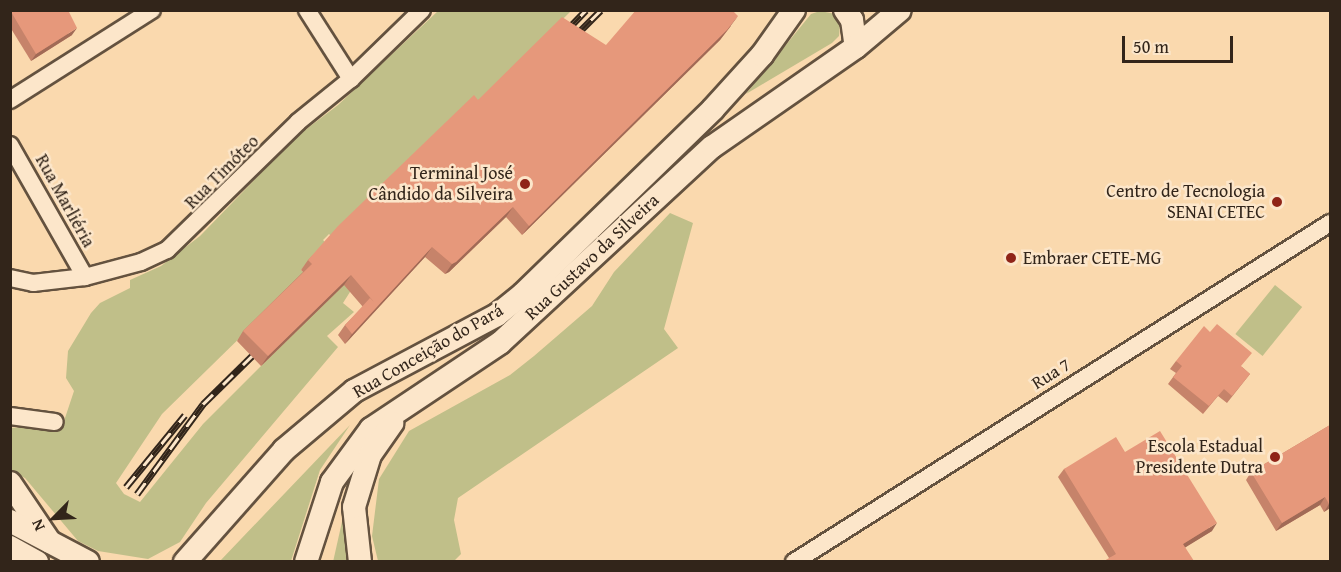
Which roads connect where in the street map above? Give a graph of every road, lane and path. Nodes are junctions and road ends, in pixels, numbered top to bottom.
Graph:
1 (152, 10) edge
2 (307, 10) edge
3 (423, 10) edge
4 (845, 10) edge
5 (900, 10) edge
6 (795, 11) edge
7 (856, 47) junction
8 (351, 79) junction
9 (10, 100) edge
10 (10, 145) edge
11 (1330, 223) edge
12 (85, 277) junction
13 (10, 278) edge
14 (406, 404) junction
15 (10, 416) edge
16 (56, 422) dead end
17 (10, 483) edge
18 (10, 521) edge
19 (53, 545) junction
20 (10, 546) edge
21 (37, 561) edge
22 (88, 561) edge
23 (185, 561) edge
24 (306, 561) edge
25 (360, 561) edge
26 (794, 561) edge

1 - 9 street
2 - 8 street
3 - 8 street, Rua Timóteo
4 - 7 main road
5 - 7 main road, Rua Gustavo da Silveira
6 - 23 main road, Rua Conceição do Pará
7 - 14 main road, Rua Gustavo da Silveira
8 - 12 street, Rua Timóteo
10 - 12 street, Rua Marliéria
11 - 26 street, Rua 7
12 - 13 street, Rua Timóteo
14 - 24 main road, Rua Gustavo da Silveira
14 - 25 main road
15 - 16 street
17 - 19 main road
18 - 19 main road
19 - 22 main road
20 - 21 main road

